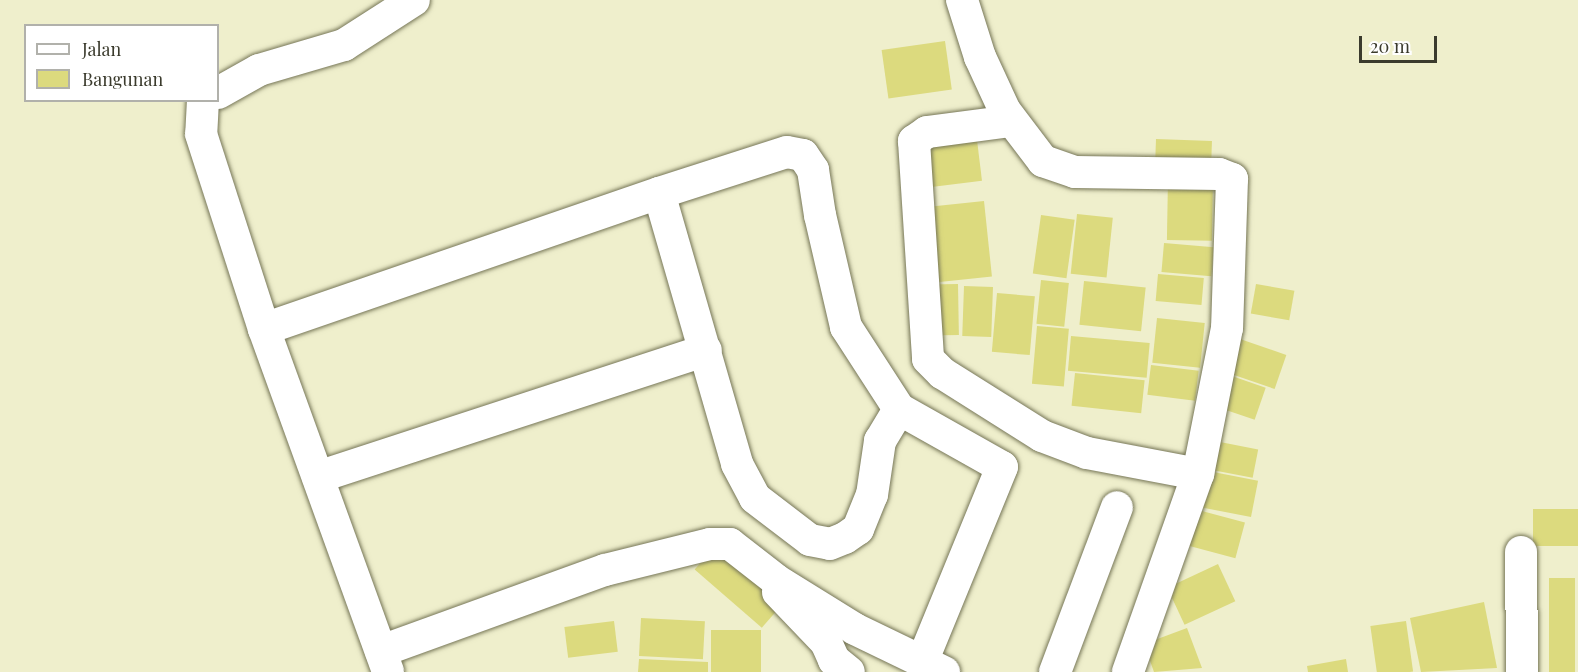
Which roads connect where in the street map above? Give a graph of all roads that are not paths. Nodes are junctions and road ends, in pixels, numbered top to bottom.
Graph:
1 (414, 0) edge
2 (962, 0) edge
3 (219, 92) edge
4 (204, 102) edge
5 (1011, 121) junction
6 (659, 194) junction
7 (264, 329) junction
8 (706, 350) junction
9 (899, 409) junction
10 (1198, 474) junction
11 (318, 477) junction
12 (1117, 507) dead end
13 (1521, 552) dead end
14 (776, 580) junction
15 (385, 662) edge
16 (933, 667) edge
17 (849, 672) edge
18 (1054, 672) edge
19 (1128, 672) edge
20 (1522, 672) edge

1 - 3 street
2 - 5 street
4 - 7 street
5 - 10 street
5 - 10 street
6 - 7 street
6 - 8 street
6 - 9 street
7 - 11 street
8 - 9 street
8 - 11 street
9 - 16 street
10 - 19 street
11 - 15 street
12 - 18 street
13 - 20 street
14 - 15 street
14 - 16 street
14 - 17 street

